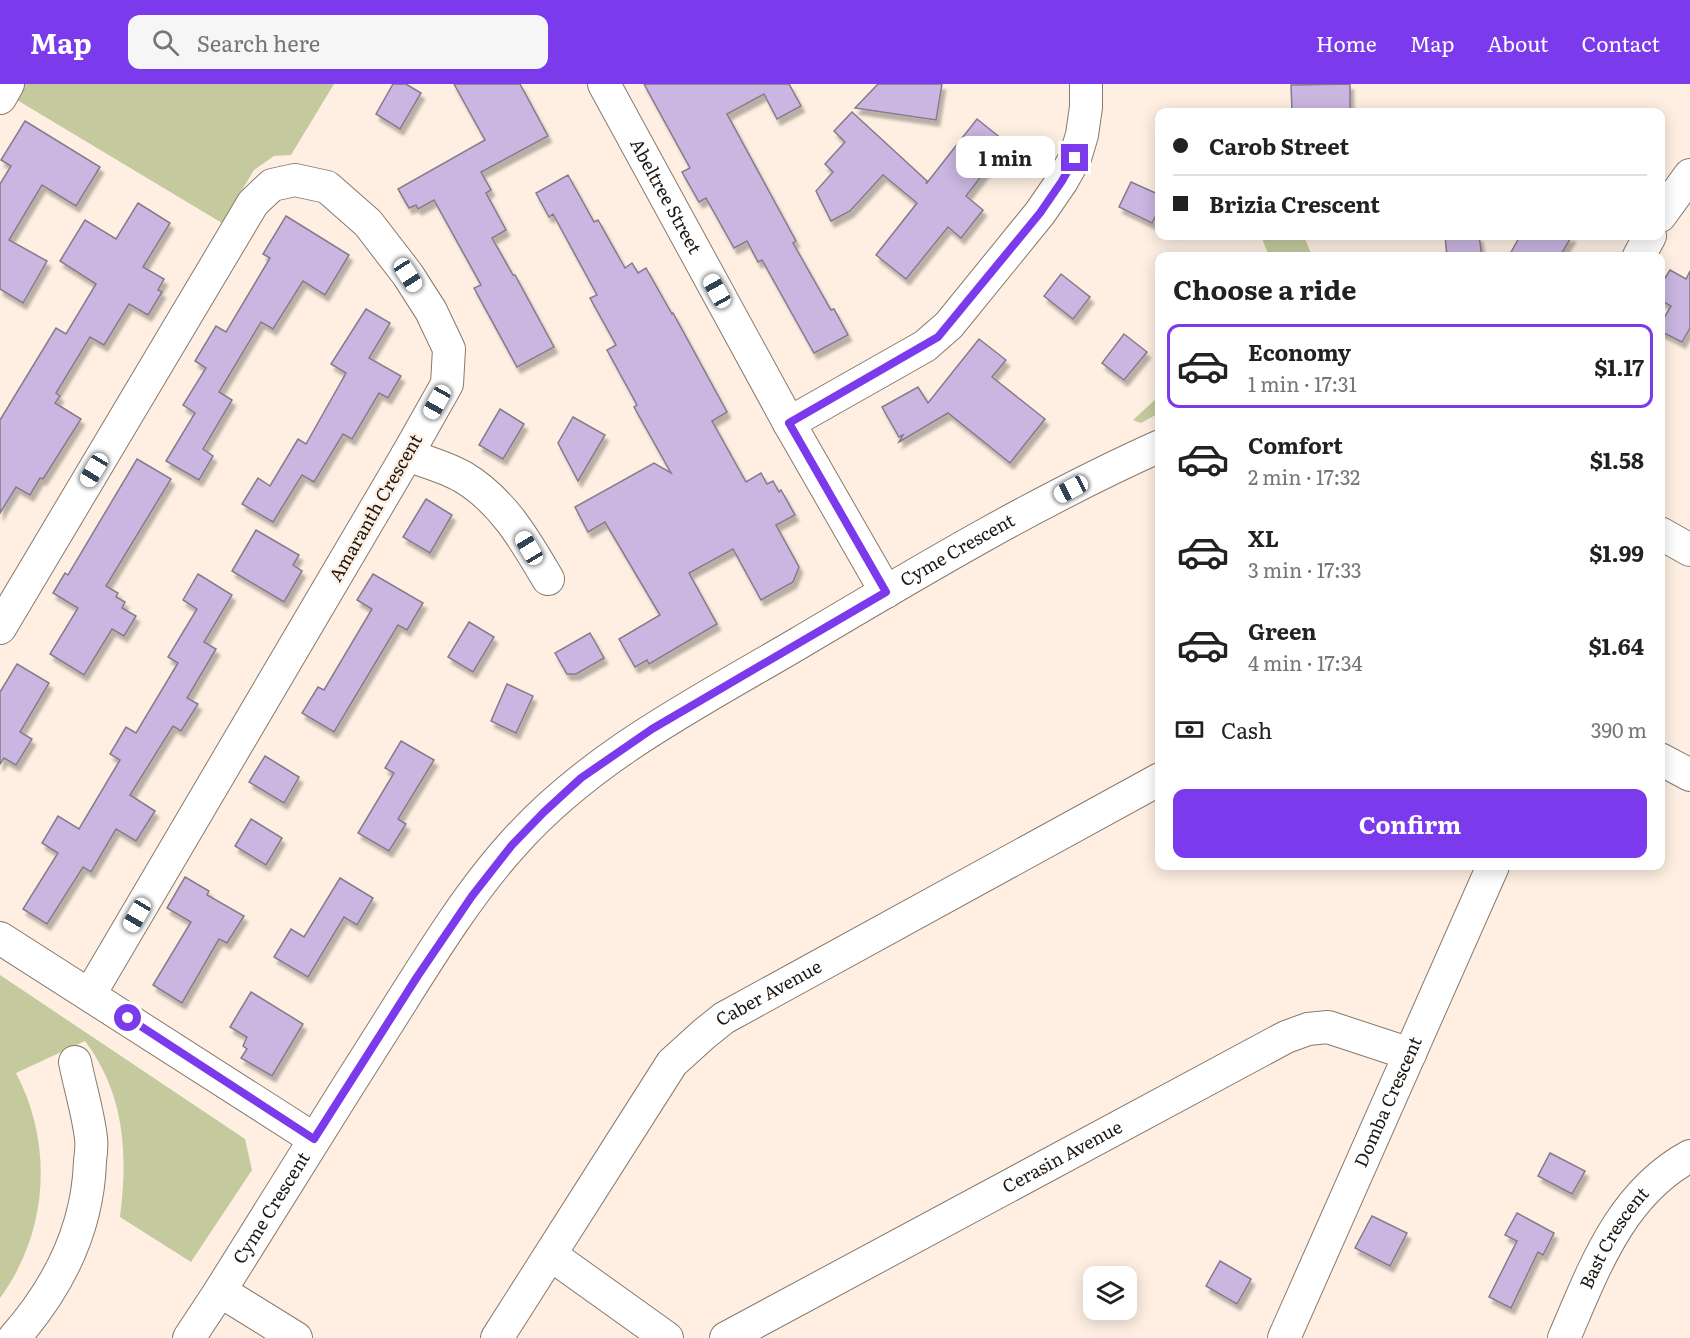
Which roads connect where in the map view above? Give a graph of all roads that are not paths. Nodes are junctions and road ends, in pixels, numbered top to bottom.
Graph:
1 (8, 84) edge
2 (604, 84) edge
3 (1086, 84) edge
4 (0, 98) edge
5 (1690, 175) edge
6 (1665, 209) edge
7 (789, 423) junction
8 (1155, 448) edge
9 (407, 455) junction
10 (1665, 536) edge
11 (1690, 550) edge
12 (548, 579) dead end
13 (886, 592) junction
14 (0, 628) edge
15 (1665, 762) edge
16 (1690, 775) edge
17 (1155, 782) edge
18 (1491, 870) edge
19 (0, 938) edge
20 (90, 994) junction
21 (1410, 1054) junction
22 (75, 1062) dead end
23 (314, 1139) junction
24 (1690, 1156) edge
25 (551, 1255) junction
26 (220, 1291) junction
27 (14, 1338) edge
28 (189, 1338) edge
29 (296, 1338) edge
30 (497, 1338) edge
31 (667, 1338) edge
32 (726, 1338) edge
33 (1284, 1338) edge
34 (1564, 1338) edge

1 - 4 street
2 - 7 street, Abeltree Street
3 - 7 street
5 - 6 street
7 - 13 street, Abeltree Street
8 - 13 street, Cyme Crescent
9 - 12 street
9 - 14 street, Amaranth Crescent
9 - 20 street, Amaranth Crescent
10 - 11 street
13 - 23 street, Cyme Crescent
15 - 16 street
17 - 25 street, Caber Avenue
18 - 21 street, Domba Crescent
19 - 20 street
20 - 23 street
21 - 32 street, Cerasin Avenue
21 - 33 street, Domba Crescent
22 - 27 street
23 - 26 street, Cyme Crescent
24 - 34 street, Bast Crescent
25 - 30 street, Caber Avenue
25 - 31 street
26 - 28 street, Cyme Crescent
26 - 29 street

